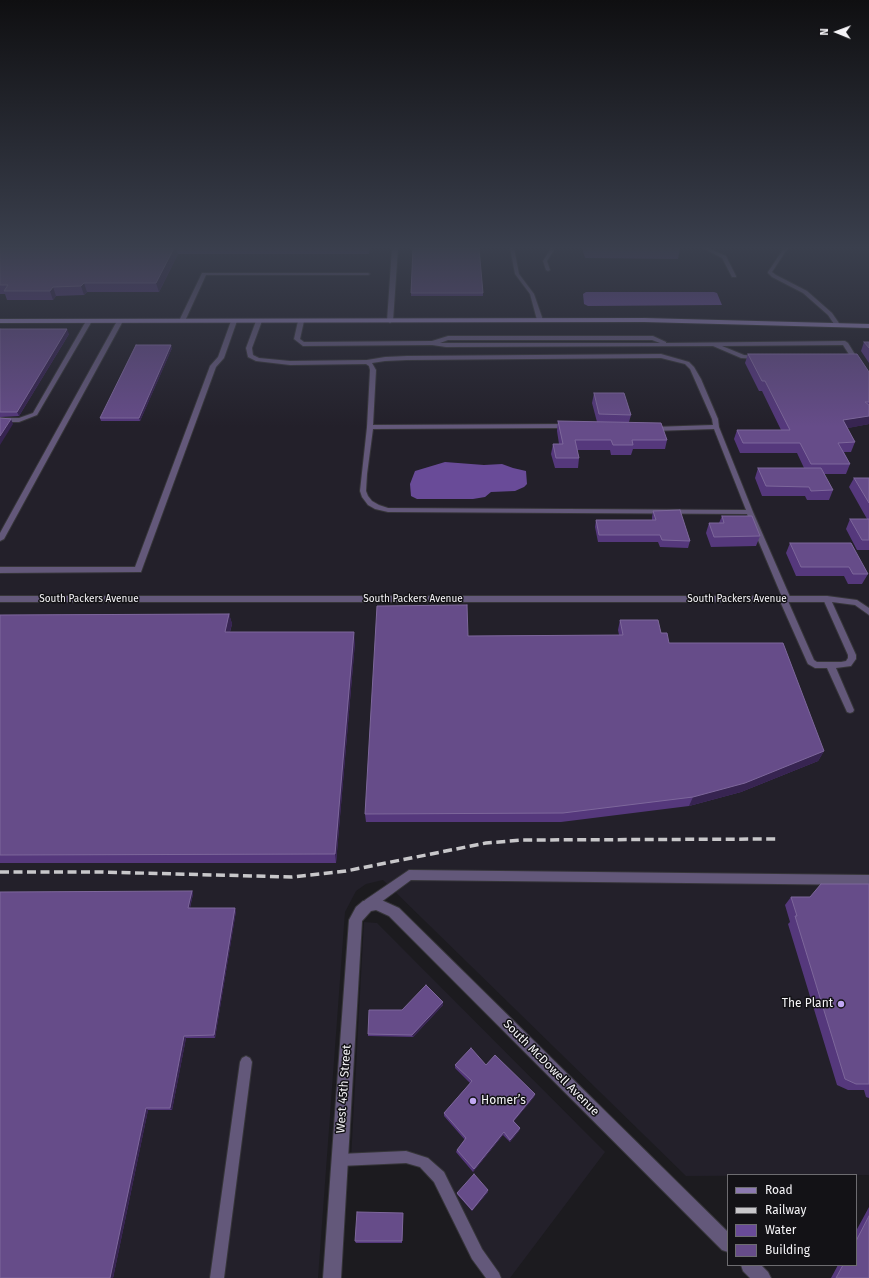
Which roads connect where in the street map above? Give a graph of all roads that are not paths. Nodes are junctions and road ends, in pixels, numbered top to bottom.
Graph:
1 (188, 308) edge
2 (391, 308) edge
3 (536, 308) edge
4 (823, 308) edge
5 (540, 320) junction
6 (0, 321) edge
7 (89, 321) junction
8 (120, 321) junction
9 (182, 321) junction
10 (234, 321) junction
11 (259, 321) junction
12 (302, 321) junction
13 (390, 321) junction
14 (838, 326) junction
15 (869, 326) edge
16 (713, 344) junction
17 (766, 357) edge
18 (846, 357) edge
19 (853, 357) junction
20 (367, 362) junction
21 (869, 381) edge
22 (0, 420) edge
23 (370, 427) junction
24 (573, 427) edge
25 (716, 427) junction
26 (649, 428) edge
27 (750, 512) junction
28 (0, 539) edge
29 (0, 570) edge
30 (785, 599) junction
31 (827, 599) junction
32 (0, 600) edge
33 (869, 612) edge
34 (830, 666) junction
35 (850, 710) dead end
36 (869, 880) edge
37 (368, 905) junction
38 (246, 1062) dead end
39 (340, 1160) junction
40 (727, 1243) edge
41 (750, 1266) edge
42 (217, 1278) edge
43 (332, 1278) edge
44 (494, 1278) edge
45 (762, 1278) edge

1 - 9 lane
2 - 13 street
3 - 5 lane
4 - 14 lane
5 - 13 street
5 - 14 street
6 - 7 street
7 - 8 street
7 - 22 lane
8 - 9 street
8 - 28 lane
9 - 10 street
10 - 11 street
10 - 29 lane
11 - 12 street
11 - 20 lane
12 - 13 street
12 - 16 lane
14 - 15 street
16 - 17 lane
16 - 19 lane
18 - 19 lane
19 - 21 lane
20 - 23 lane
20 - 25 lane
23 - 24 lane
23 - 27 lane
25 - 26 lane
25 - 27 lane
27 - 30 lane
30 - 31 street, South Packers Avenue
30 - 32 street, South Packers Avenue
30 - 34 lane
31 - 33 lane
31 - 34 lane
34 - 35 lane
36 - 37 lane
37 - 39 street, West 45th Street
37 - 40 street, South McDowell Avenue
38 - 42 lane
39 - 43 street, West 45th Street
39 - 44 lane
41 - 45 street

